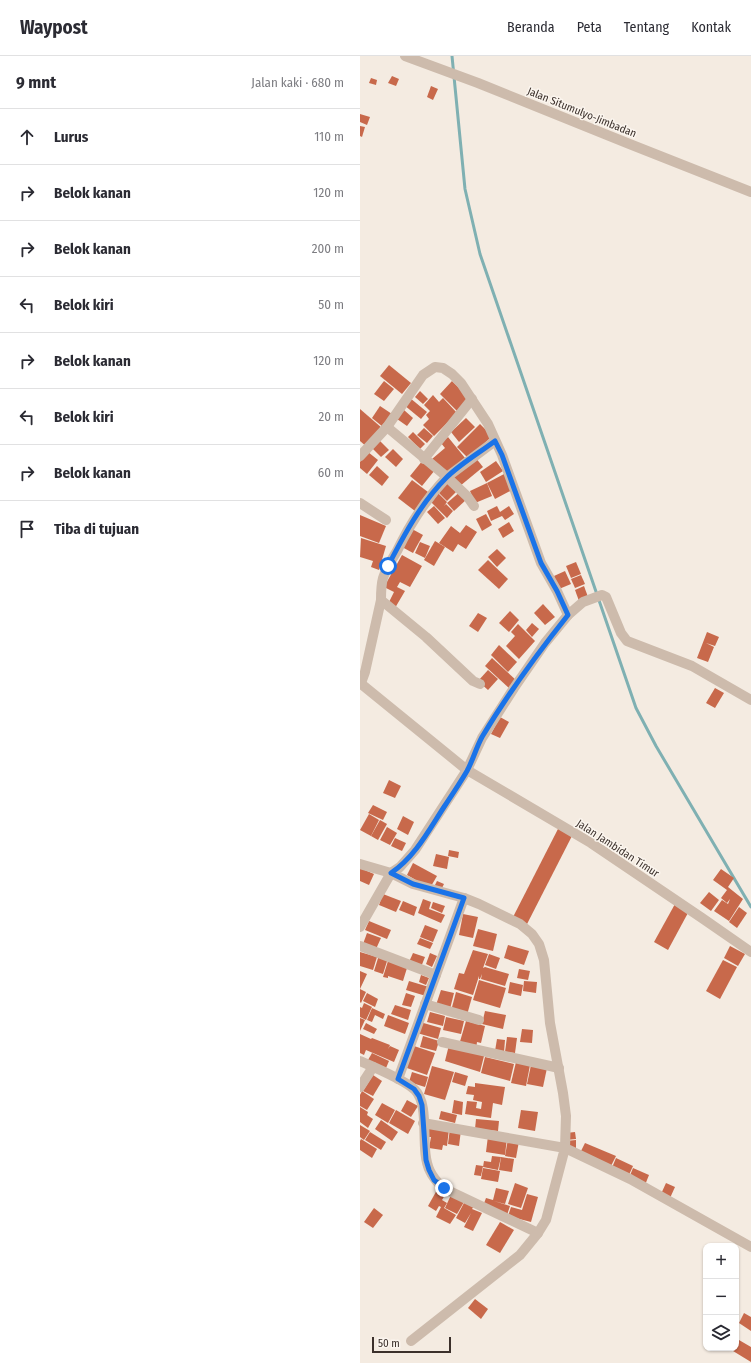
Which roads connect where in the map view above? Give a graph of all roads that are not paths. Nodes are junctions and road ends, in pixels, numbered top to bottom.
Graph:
1 (405, 56) edge
2 (751, 192) edge
3 (472, 399) junction
4 (387, 427) junction
5 (495, 441) junction
6 (360, 456) edge
7 (424, 459) junction
8 (447, 477) junction
9 (360, 503) edge
10 (474, 506) dead end
11 (386, 520) dead end
12 (381, 600) junction
13 (568, 615) junction
14 (360, 683) edge
15 (480, 684) dead end
16 (751, 700) edge
17 (467, 770) junction
18 (360, 864) edge
19 (391, 873) junction
20 (464, 898) junction
21 (360, 927) edge
22 (360, 946) edge
23 (751, 952) edge
24 (436, 975) junction
25 (425, 1004) junction
26 (479, 1020) dead end
27 (442, 1042) dead end
28 (360, 1061) edge
29 (373, 1067) junction
30 (559, 1068) junction
31 (398, 1079) junction
32 (360, 1087) edge
33 (423, 1123) junction
34 (565, 1148) junction
35 (538, 1233) junction
36 (751, 1248) edge
37 (411, 1341) dead end

1 - 2 street, Jalan Situmulyo-Jimbadan
3 - 4 street
3 - 5 street
3 - 7 street
4 - 6 street
4 - 7 street
5 - 8 street
5 - 13 street
7 - 8 street
8 - 10 street
8 - 12 street
9 - 11 street
12 - 14 street
12 - 15 street
13 - 16 street
13 - 17 street
14 - 17 street, Jalan Jambidan Timur
17 - 19 street
17 - 23 street, Jalan Jambidan Timur
18 - 19 street
19 - 20 street
19 - 21 street
20 - 24 street
20 - 30 street
22 - 24 street
24 - 25 street
25 - 26 street
25 - 31 street
27 - 30 street
28 - 29 street
29 - 31 street
29 - 32 street
30 - 34 street
31 - 33 street
33 - 34 street
33 - 35 street
34 - 35 street
34 - 36 street
35 - 37 street

